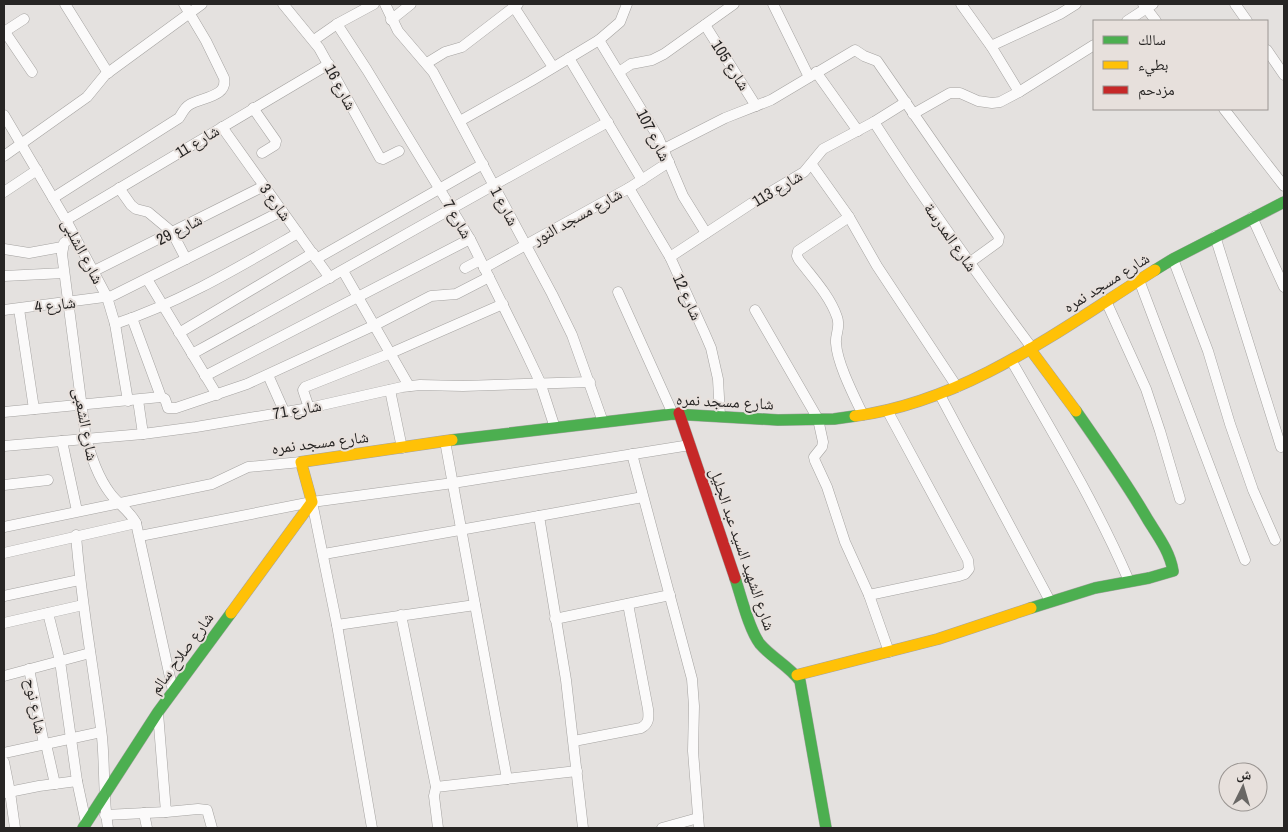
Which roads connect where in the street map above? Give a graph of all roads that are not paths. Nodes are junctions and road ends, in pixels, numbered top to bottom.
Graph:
1 (65, 4) edge
2 (202, 4) edge
3 (282, 4) edge
4 (374, 4) edge
5 (385, 4) edge
6 (411, 4) edge
7 (627, 4) edge
8 (734, 4) edge
9 (773, 4) edge
10 (961, 4) edge
11 (1076, 4) edge
12 (1235, 4) edge
13 (1147, 5) edge
14 (516, 6) edge
15 (187, 8) edge
16 (24, 19) dead end
17 (391, 20) junction
18 (1128, 20) edge
19 (1155, 20) edge
20 (1246, 20) edge
21 (337, 24) junction
22 (705, 25) junction
23 (4, 32) edge
24 (314, 40) junction
25 (599, 40) junction
26 (991, 46) junction
27 (1093, 46) edge
28 (1268, 51) edge
29 (569, 58) junction
30 (427, 63) junction
31 (329, 64) junction
32 (553, 68) junction
33 (32, 72) dead end
34 (619, 72) junction
35 (108, 73) junction
36 (812, 75) junction
37 (1284, 75) edge
38 (1019, 92) junction
39 (906, 102) junction
40 (756, 106) junction
41 (253, 108) junction
42 (1225, 110) edge
43 (914, 114) junction
44 (4, 115) edge
45 (460, 121) junction
46 (608, 122) junction
47 (874, 122) junction
48 (222, 127) junction
49 (858, 131) junction
50 (22, 144) junction
51 (664, 149) junction
52 (262, 152) dead end
53 (399, 152) dead end
54 (4, 156) edge
55 (669, 162) junction
56 (483, 164) junction
57 (812, 165) junction
58 (37, 170) junction
59 (642, 180) junction
60 (493, 184) junction
61 (264, 186) junction
62 (1284, 186) edge
63 (119, 188) junction
64 (440, 188) junction
65 (629, 188) junction
66 (4, 192) edge
67 (53, 198) junction
68 (1284, 202) edge
69 (452, 208) junction
70 (282, 211) junction
71 (848, 217) junction
72 (1252, 217) junction
73 (66, 220) junction
74 (172, 232) junction
75 (298, 233) junction
76 (706, 233) junction
77 (74, 235) junction
78 (1215, 236) junction
79 (470, 239) junction
80 (526, 245) junction
81 (62, 247) junction
82 (4, 249) edge
83 (315, 256) junction
84 (670, 257) junction
85 (186, 259) junction
86 (1173, 259) junction
87 (969, 263) junction
88 (465, 268) dead end
89 (485, 268) junction
90 (94, 271) junction
91 (343, 271) junction
92 (64, 273) junction
93 (4, 276) edge
94 (330, 278) junction
95 (147, 279) junction
96 (1140, 280) junction
97 (1284, 287) edge
98 (618, 292) dead end
99 (107, 298) junction
100 (359, 298) junction
101 (1106, 301) junction
102 (67, 302) junction
103 (503, 304) junction
104 (163, 306) junction
105 (19, 309) junction
106 (4, 310) edge
107 (755, 310) dead end
108 (132, 318) junction
109 (115, 324) junction
110 (375, 325) junction
111 (179, 333) junction
112 (1031, 348) junction
113 (391, 353) junction
114 (192, 354) junction
115 (1011, 360) junction
116 (268, 374) junction
117 (205, 376) junction
118 (540, 382) junction
119 (590, 382) junction
120 (409, 386) junction
121 (957, 387) junction
122 (390, 390) junction
123 (940, 394) junction
124 (217, 395) junction
125 (161, 397) junction
126 (133, 400) junction
127 (81, 405) junction
128 (309, 408) junction
129 (34, 409) junction
130 (887, 410) junction
131 (284, 411) junction
132 (4, 412) edge
133 (676, 413) junction
134 (862, 415) junction
135 (720, 416) junction
136 (818, 419) junction
137 (603, 422) junction
138 (555, 428) junction
139 (143, 434) junction
140 (86, 439) junction
141 (62, 441) junction
142 (445, 441) junction
143 (690, 445) junction
144 (4, 446) edge
145 (1281, 447) dead end
146 (402, 448) junction
147 (632, 454) junction
148 (302, 462) junction
149 (48, 480) dead end
150 (453, 483) junction
151 (4, 486) edge
152 (644, 497) junction
153 (1180, 499) dead end
154 (312, 502) junction
155 (119, 503) junction
156 (77, 511) junction
157 (539, 516) junction
158 (136, 523) junction
159 (4, 527) edge
160 (461, 530) junction
161 (76, 535) junction
162 (140, 536) junction
163 (1275, 540) dead end
164 (4, 554) edge
165 (324, 554) junction
166 (1245, 560) dead end
167 (79, 580) junction
168 (1130, 581) junction
169 (670, 595) junction
170 (869, 595) junction
171 (4, 596) edge
172 (1050, 601) junction
173 (628, 604) junction
174 (83, 605) junction
175 (475, 605) junction
176 (48, 613) junction
177 (401, 615) junction
178 (555, 619) junction
179 (4, 623) edge
180 (338, 625) junction
181 (889, 652) junction
182 (90, 653) junction
183 (60, 660) junction
184 (29, 669) junction
185 (797, 675) junction
186 (4, 676) edge
187 (173, 690) junction
188 (158, 712) junction
189 (101, 732) junction
190 (72, 738) junction
191 (574, 741) junction
192 (45, 744) junction
193 (4, 753) edge
194 (4, 762) edge
195 (576, 771) junction
196 (507, 779) junction
197 (77, 781) junction
198 (55, 784) junction
199 (436, 787) junction
200 (7, 792) edge
201 (104, 794) junction
202 (166, 812) junction
203 (144, 813) junction
204 (106, 814) junction
205 (11, 822) edge
206 (698, 823) edge
207 (84, 825) edge
208 (108, 828) edge
209 (147, 828) edge
210 (212, 828) edge
211 (372, 828) edge
212 (438, 828) edge
213 (583, 828) edge
214 (662, 828) edge
215 (826, 828) edge

1 - 35 street
2 - 15 street
3 - 24 street, شارع 16
4 - 21 street
5 - 17 street, شارع 1
6 - 17 street
7 - 25 street
8 - 22 street
9 - 36 street
10 - 26 street
11 - 26 street
12 - 20 street
13 - 18 street
13 - 19 street
14 - 30 street
14 - 32 street
15 - 35 street
15 - 67 street
16 - 23 street
17 - 30 street, شارع 1
21 - 24 street
21 - 64 street, شارع 7
22 - 34 street
22 - 40 street, شارع 105
23 - 33 street
24 - 31 street, شارع 16
25 - 29 street
25 - 34 street, شارع 107
26 - 38 street
27 - 38 street
28 - 37 street
29 - 32 street
29 - 46 street
30 - 45 street, شارع 1
31 - 41 street, شارع 11
31 - 53 street, شارع 16
32 - 45 street
34 - 51 street, شارع 107
35 - 50 street
36 - 39 street
36 - 40 street
36 - 49 street
38 - 43 street
39 - 43 street
39 - 47 street, شارع 113
40 - 51 street
41 - 48 street, شارع 11
41 - 52 street
42 - 62 street
43 - 87 street
44 - 50 street, شارع الشلبى
45 - 56 street, شارع 1
46 - 59 street
46 - 60 street
47 - 49 street, شارع 113
47 - 87 street, شارع المدرسة
48 - 61 street, شارع 3
48 - 63 street, شارع 11
49 - 57 street, شارع 113
50 - 54 street
50 - 58 street, شارع الشلبى
51 - 55 street, شارع 107
55 - 59 street, شارع مسجد النور
55 - 76 street, شارع 107
56 - 60 street, شارع 1
56 - 64 street
57 - 71 street
57 - 76 street, شارع 113
58 - 66 street
58 - 67 street, شارع الشلبى
59 - 65 street, شارع مسجد النور
60 - 69 street
60 - 80 street, شارع 1
61 - 70 street, شارع 3
61 - 74 street, شارع 29
63 - 73 street, شارع 11
63 - 74 street
64 - 69 street, شارع 7
64 - 83 street
65 - 80 street, شارع مسجد النور
65 - 84 street, شارع 12
67 - 73 street, شارع الشلبى
68 - 72 street, شارع مسجد نمره
69 - 79 street, شارع 7
69 - 91 street
70 - 75 street, شارع 3
70 - 85 street, شارع 4
71 - 121 street
71 - 134 street
72 - 78 street, شارع مسجد نمره
72 - 97 street
73 - 77 street, شارع الشلبى
74 - 85 street
74 - 90 street, شارع 29
75 - 83 street, شارع 3
75 - 104 street
76 - 84 street, شارع 113
77 - 81 street
77 - 90 street, شارع الشلبى
78 - 86 street, شارع مسجد نمره
78 - 145 street
79 - 89 street, شارع 7
79 - 100 street
80 - 89 street, شارع مسجد النور
80 - 119 street, شارع 1
81 - 82 street
81 - 92 street, شارع الشعبى
83 - 94 street, شارع 3
83 - 111 street
84 - 135 street, شارع 12
85 - 95 street, شارع 4
86 - 96 street, شارع مسجد نمره
86 - 163 street
87 - 112 street, شارع المدرسة
88 - 89 street
89 - 103 street, شارع 7
89 - 110 street
90 - 99 street, شارع الشلبى
91 - 94 street
91 - 100 street
92 - 93 street
92 - 102 street, شارع الشعبى
94 - 114 street
95 - 99 street, شارع 4
95 - 104 street
96 - 101 street, شارع مسجد نمره
96 - 166 street
98 - 133 street
99 - 102 street, شارع 4
99 - 109 street, شارع الشلبى
100 - 110 street
100 - 117 street
101 - 112 street, شارع مسجد نمره
101 - 153 street
102 - 105 street, شارع 4
102 - 127 street, شارع الشعبى
103 - 113 street
103 - 118 street, شارع 7
104 - 108 street
104 - 111 street
105 - 106 street, شارع 4
105 - 129 street
107 - 136 street
108 - 109 street
108 - 125 street
109 - 126 street, شارع الشلبى
110 - 113 street
110 - 116 street
111 - 114 street
112 - 115 street, شارع مسجد نمره
112 - 168 street
113 - 120 street
113 - 128 street
114 - 117 street
115 - 121 street, شارع مسجد نمره
115 - 168 street
116 - 124 street
116 - 131 street
117 - 124 street
118 - 119 street, شارع 71
118 - 120 street, شارع 71
118 - 138 street, شارع 7
119 - 137 street, شارع 1
120 - 122 street, شارع 71
121 - 123 street, شارع مسجد نمره
122 - 128 street, شارع 71
122 - 146 street
123 - 130 street, شارع مسجد نمره
123 - 172 street
124 - 125 street
125 - 126 street
126 - 127 street
126 - 139 street, شارع الشلبى
127 - 129 street
127 - 140 street, شارع الشعبى
128 - 131 street, شارع 71
129 - 132 street
130 - 134 street, شارع مسجد نمره
130 - 170 street
131 - 139 street, شارع 71
133 - 135 street, شارع مسجد نمره
133 - 137 street, شارع مسجد نمره
133 - 143 street, شارع الشهيد السيد عبد الجليل
134 - 136 street, شارع مسجد نمره
135 - 136 street, شارع مسجد نمره
136 - 170 street
137 - 138 street, شارع مسجد نمره
138 - 142 street, شارع مسجد نمره
139 - 140 street, شارع 71
140 - 141 street, شارع 71
140 - 155 street, شارع الشعبى
141 - 144 street, شارع 71
141 - 156 street
142 - 146 street, شارع مسجد نمره
142 - 150 street
143 - 147 street
143 - 185 street, شارع الشهيد السيد عبد الجليل
146 - 148 street, شارع مسجد نمره
147 - 150 street
147 - 152 street
148 - 154 street
148 - 155 street, شارع مسجد نمره
149 - 151 street
150 - 154 street
150 - 160 street
152 - 157 street
152 - 169 street
154 - 162 street
154 - 165 street
154 - 187 street, شارع صلاح سالم
155 - 156 street, شارع مسجد نمره
155 - 158 street, شارع الشعبى
156 - 159 street, شارع مسجد نمره
157 - 160 street
157 - 178 street
158 - 161 street
158 - 162 street, شارع الشعبى
160 - 165 street
160 - 175 street
161 - 164 street
161 - 167 street
162 - 187 street, شارع الشعبى
165 - 180 street
167 - 171 street
167 - 174 street
168 - 172 street
169 - 173 street
169 - 206 street
170 - 181 street
172 - 181 street
173 - 178 street
173 - 191 street
174 - 176 street
174 - 182 street
175 - 177 street
175 - 196 street
176 - 179 street
176 - 183 street
177 - 180 street
177 - 199 street
178 - 191 street
180 - 211 street
181 - 185 street
182 - 183 street
182 - 189 street
183 - 184 street
183 - 190 street
184 - 186 street
184 - 192 street, شارع نوح
185 - 215 street
187 - 188 street, شارع صلاح سالم
188 - 201 street, شارع صلاح سالم
188 - 202 street
189 - 190 street
189 - 201 street
190 - 192 street
190 - 197 street
191 - 195 street
192 - 193 street
192 - 198 street, شارع نوح
194 - 200 street
195 - 196 street
195 - 213 street
196 - 199 street
197 - 198 street
197 - 207 street
198 - 200 street
199 - 212 street
200 - 205 street
201 - 204 street
201 - 207 street, شارع صلاح سالم
202 - 203 street
202 - 210 street
203 - 204 street
203 - 209 street
204 - 208 street
206 - 214 street

